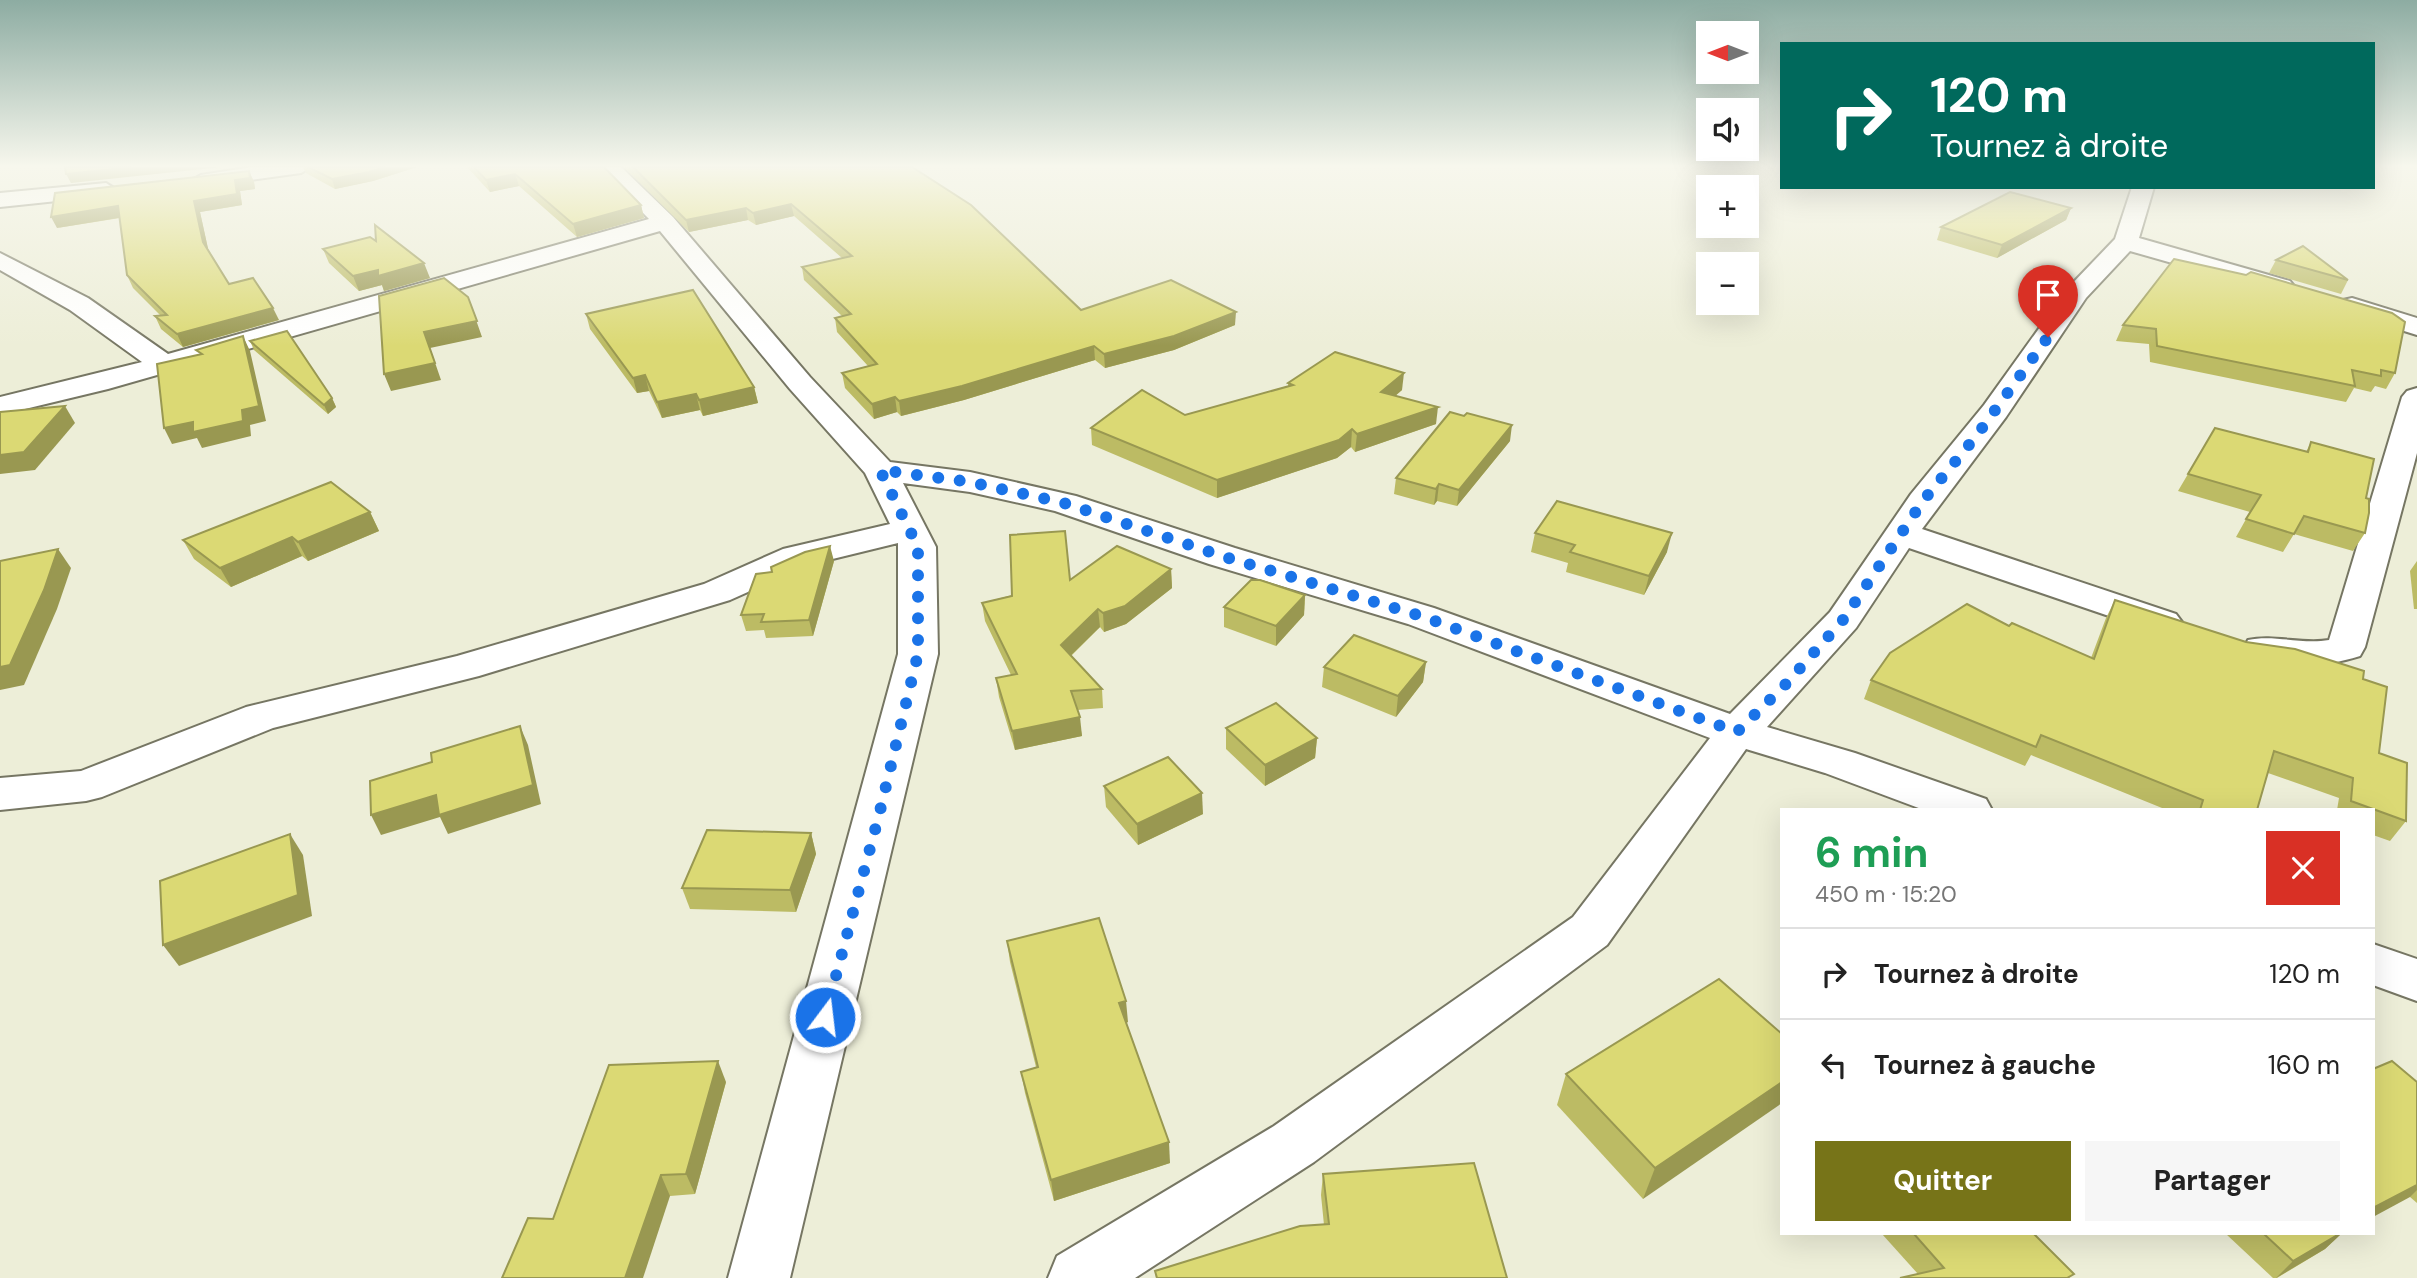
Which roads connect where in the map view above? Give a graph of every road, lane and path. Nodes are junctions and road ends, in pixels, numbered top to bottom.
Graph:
1 (648, 227) edge
2 (669, 227) edge
3 (2133, 227) edge
4 (2125, 242) junction
5 (0, 260) edge
6 (2308, 294) edge
7 (2334, 301) edge
8 (2417, 327) edge
9 (163, 363) junction
10 (2417, 397) edge
11 (0, 406) edge
12 (880, 470) junction
13 (2407, 470) edge
14 (909, 530) junction
15 (1903, 534) junction
16 (2194, 631) edge
17 (2232, 642) edge
18 (1737, 732) junction
19 (0, 794) edge
20 (1964, 808) edge
21 (2375, 965) edge
22 (2417, 980) edge
23 (759, 1278) edge
24 (1079, 1278) edge

1 - 9 street
2 - 12 street
3 - 4 street
4 - 6 street
4 - 15 street
5 - 9 street
7 - 8 street
9 - 11 street
10 - 13 street
12 - 14 street
12 - 18 street
13 - 17 street
14 - 19 street
14 - 23 street
15 - 16 street
15 - 18 street
18 - 20 street
18 - 24 street
21 - 22 street

